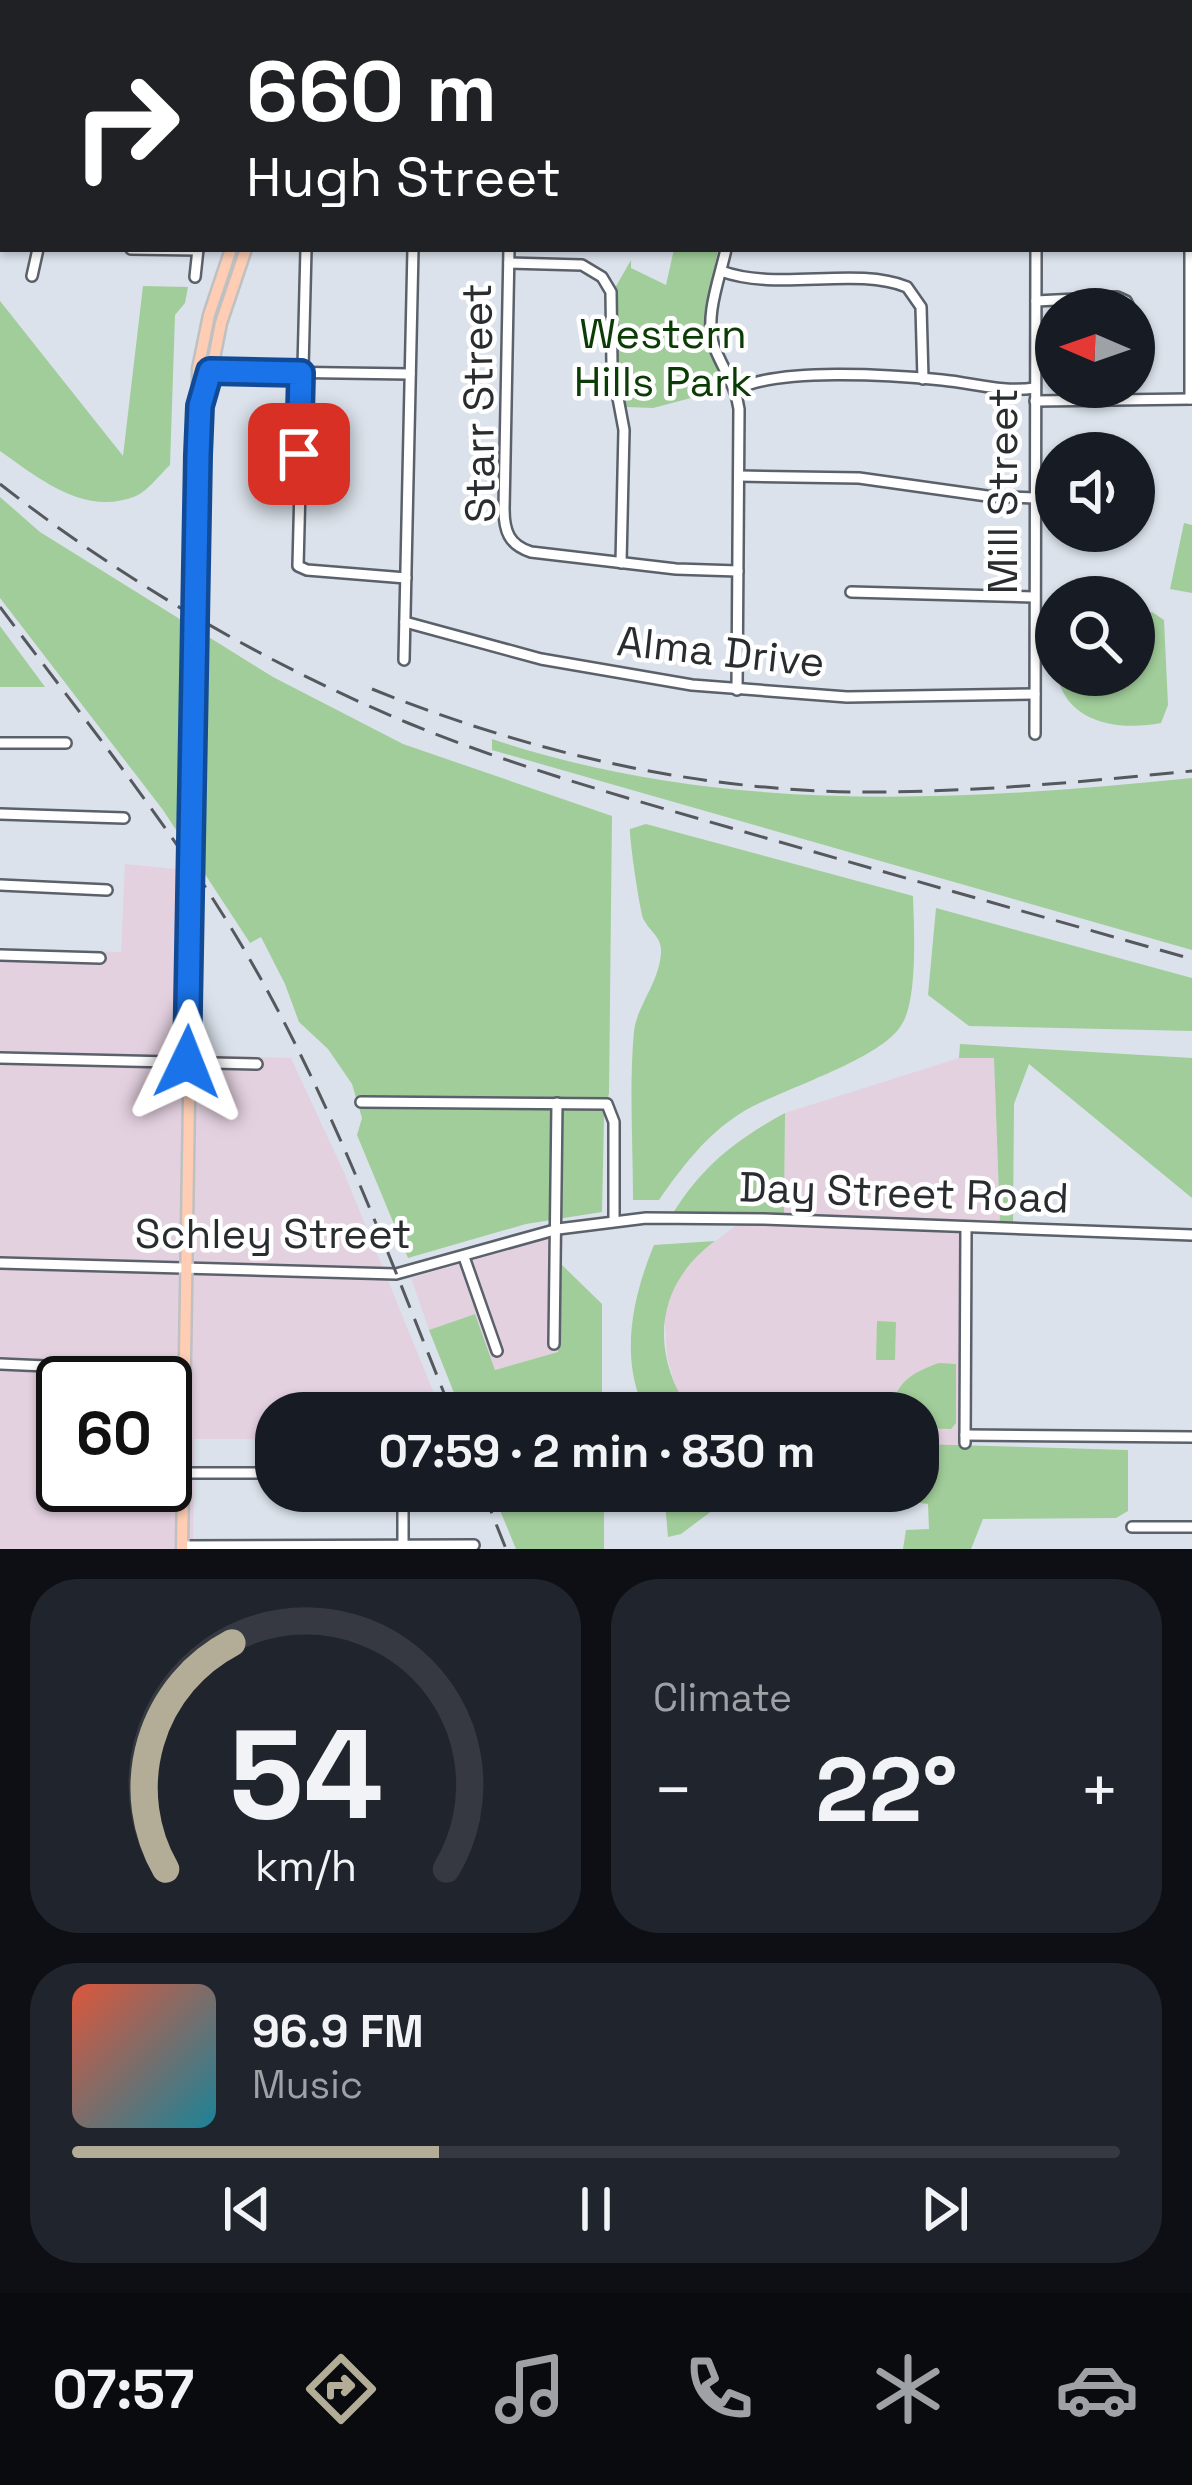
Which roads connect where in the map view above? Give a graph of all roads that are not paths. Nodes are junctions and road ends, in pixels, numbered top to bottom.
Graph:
1 (37, 252) edge
2 (198, 252) edge
3 (230, 252) edge
4 (245, 252) edge
5 (307, 252) edge
6 (413, 252) edge
7 (509, 252) edge
8 (725, 252) edge
9 (1036, 252) edge
10 (1190, 252) edge
11 (509, 263) junction
12 (721, 271) junction
13 (32, 276) dead end
14 (195, 277) dead end
15 (1036, 288) edge
16 (210, 371) junction
17 (301, 373) junction
18 (410, 374) junction
19 (923, 379) junction
20 (1035, 388) edge
21 (736, 390) junction
22 (1191, 399) edge
23 (1155, 400) edge
24 (200, 406) junction
25 (740, 476) junction
26 (1035, 498) joint
27 (621, 563) junction
28 (738, 571) junction
29 (406, 578) junction
30 (851, 592) dead end
31 (1034, 596) junction
32 (406, 622) junction
33 (404, 660) dead end
34 (737, 689) junction
35 (1035, 694) joint
36 (1035, 696) edge
37 (1035, 734) dead end
38 (0, 743) edge
39 (66, 743) dead end
40 (0, 814) edge
41 (124, 818) dead end
42 (0, 885) edge
43 (107, 890) dead end
44 (0, 956) edge
45 (100, 958) dead end
46 (0, 1058) edge
47 (187, 1062) junction
48 (257, 1064) dead end
49 (361, 1102) dead end
50 (557, 1103) junction
51 (613, 1221) junction
52 (966, 1228) junction
53 (556, 1229) junction
54 (1192, 1235) edge
55 (464, 1257) junction
56 (0, 1263) edge
57 (184, 1267) junction
58 (554, 1345) dead end
59 (497, 1351) dead end
60 (184, 1356) edge
61 (0, 1364) edge
62 (36, 1366) edge
63 (1192, 1437) edge
64 (192, 1473) edge
65 (255, 1473) edge
66 (182, 1512) edge
67 (403, 1512) edge
68 (1132, 1527) dead end
69 (1192, 1527) edge
70 (475, 1545) dead end
71 (182, 1547) edge
72 (403, 1547) edge

1 - 13 street
2 - 14 street
3 - 24 main road
4 - 16 main road
5 - 17 street
6 - 18 street
7 - 11 street, Starr Street
8 - 12 street
9 - 15 street, Mill Street
10 - 22 street
11 - 27 street
11 - 27 street, Starr Street
12 - 19 street
12 - 21 street
16 - 17 street
16 - 24 main road
17 - 18 street
17 - 29 street
18 - 29 street
19 - 20 street
19 - 21 street
21 - 25 street
22 - 23 street
24 - 47 main road, bridge
25 - 26 street
25 - 28 street
26 - 31 street, Mill Street
27 - 28 street, Starr Street
28 - 34 street
29 - 32 street
30 - 31 street
31 - 35 street, Mill Street
32 - 33 street
32 - 34 street, Alma Drive
34 - 35 street, Alma Drive
36 - 37 street, Mill Street
38 - 39 street
40 - 41 street
42 - 43 street
44 - 45 street
46 - 47 street
47 - 48 street
47 - 57 main road
49 - 50 street
50 - 51 street
50 - 53 street
51 - 52 street, Day Street Road
51 - 53 street, Schley Street
52 - 54 street, Day Street Road
52 - 63 street
53 - 55 street, Schley Street
53 - 58 street
55 - 57 street, Schley Street
55 - 59 street
56 - 57 street, Schley Street
57 - 60 main road
61 - 62 street
64 - 65 street
66 - 71 main road
67 - 72 street
68 - 69 street
70 - 72 street
71 - 72 street

